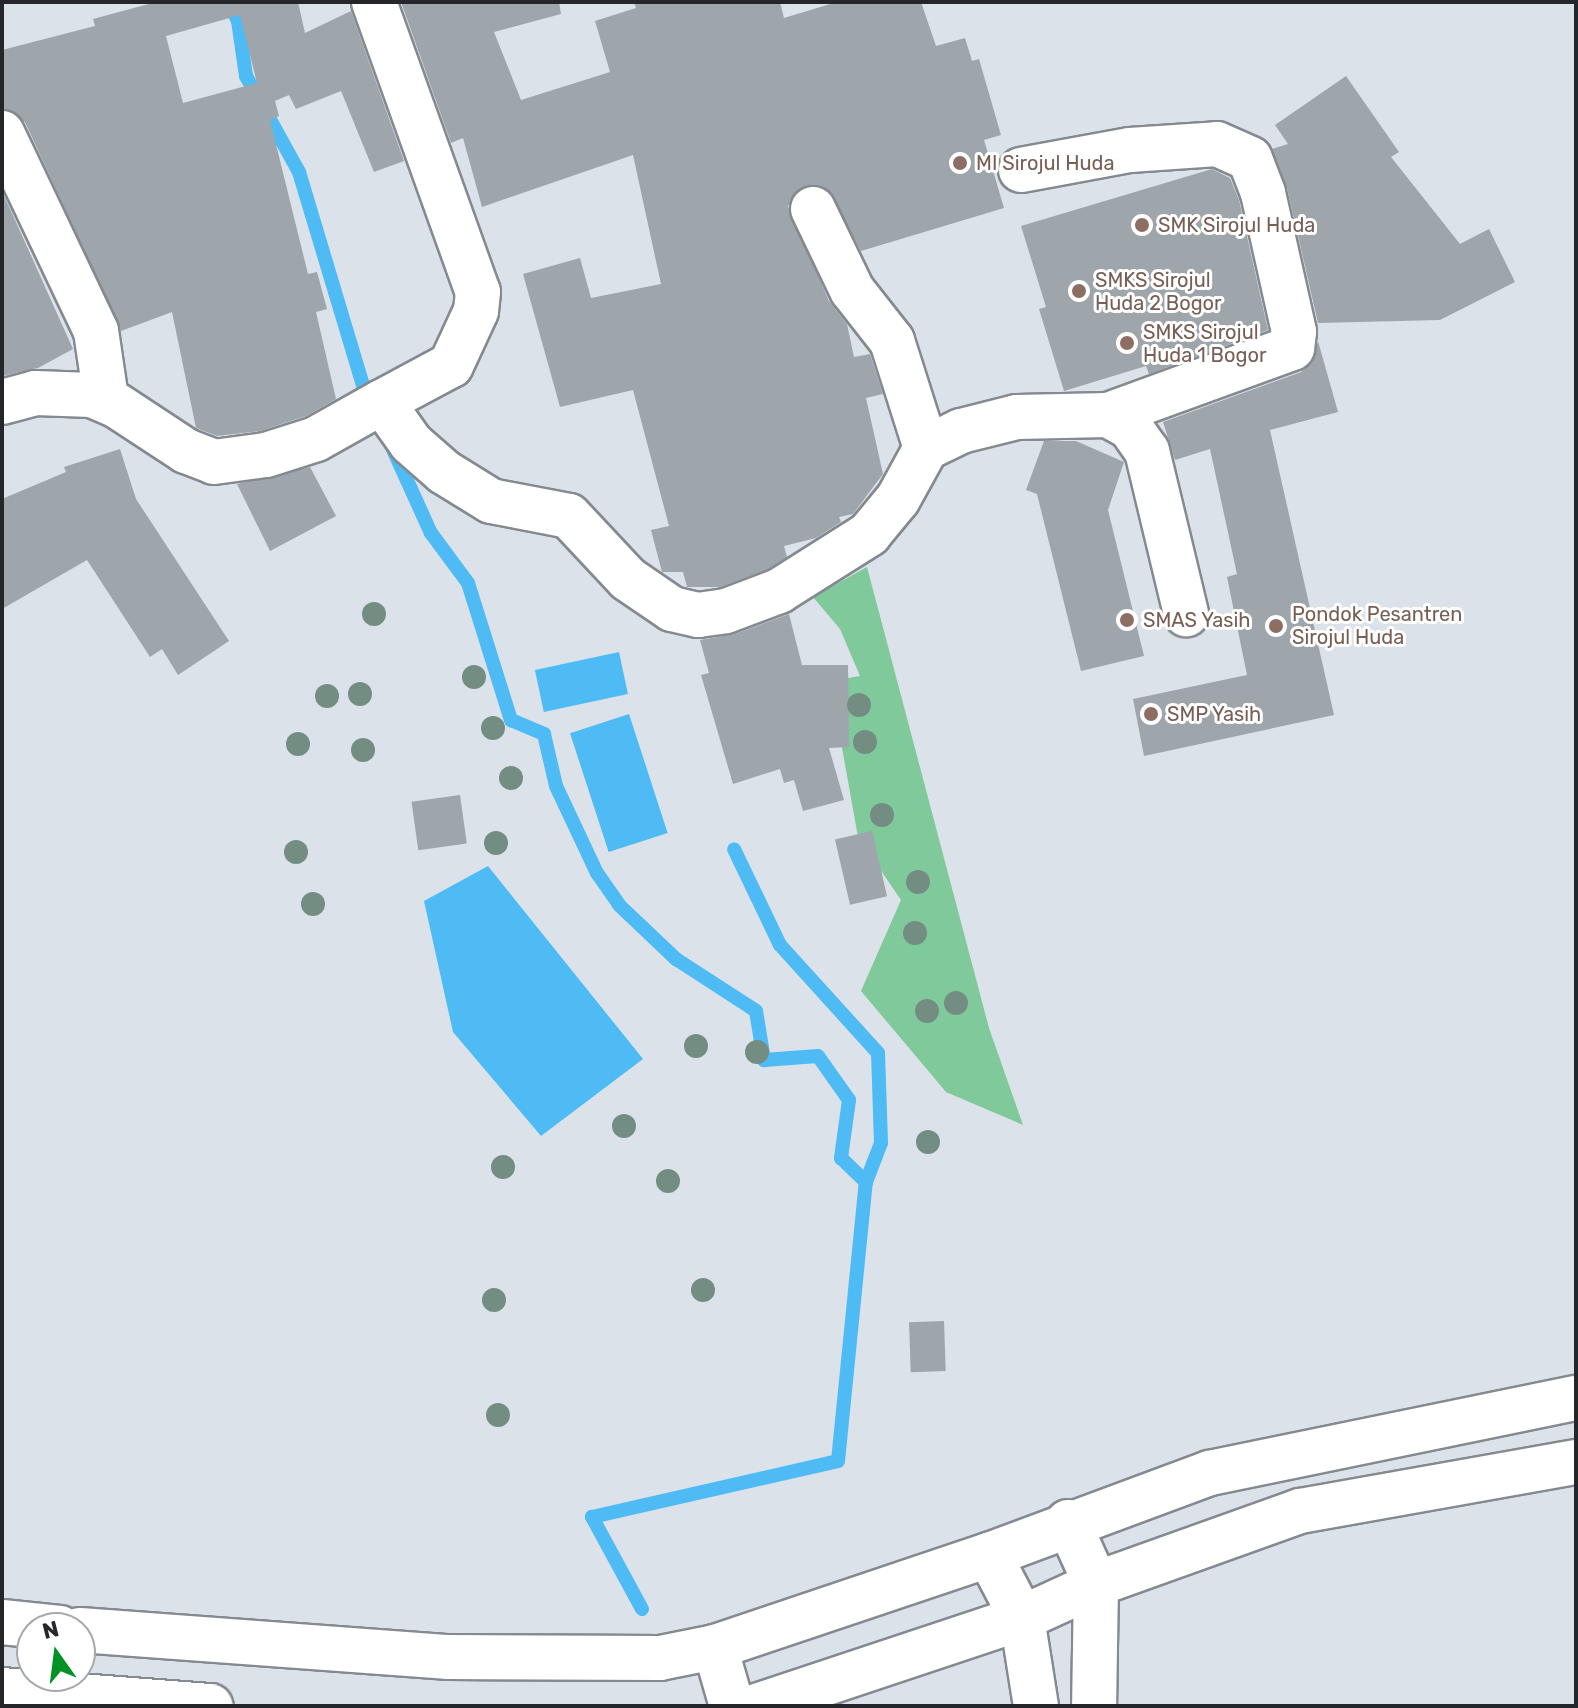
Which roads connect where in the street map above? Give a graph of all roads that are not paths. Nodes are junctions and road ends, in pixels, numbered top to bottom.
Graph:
1 (374, 2) edge
2 (2, 133) edge
3 (1021, 170) dead end
4 (813, 209) dead end
5 (106, 399) junction
6 (2, 402) edge
7 (378, 405) junction
8 (1108, 415) junction
9 (926, 448) junction
10 (1186, 614) dead end
11 (1576, 1398) edge
12 (1576, 1462) edge
13 (1068, 1522) junction
14 (989, 1555) junction
15 (1096, 1584) junction
16 (1022, 1618) junction
17 (96, 1631) edge
18 (715, 1647) junction
19 (2, 1690) edge
20 (210, 1706) edge
21 (732, 1706) edge
22 (757, 1706) edge
23 (1036, 1706) edge
24 (1094, 1706) edge

1 - 7 street
2 - 5 street
3 - 8 street
4 - 9 street
5 - 6 street
5 - 7 street
7 - 9 street
8 - 9 street
8 - 10 street
11 - 13 street
12 - 15 street
13 - 14 street
13 - 15 street
14 - 16 street
14 - 18 street
15 - 16 street
15 - 24 street
16 - 22 street
16 - 23 street
17 - 18 street
18 - 21 street
19 - 20 street

